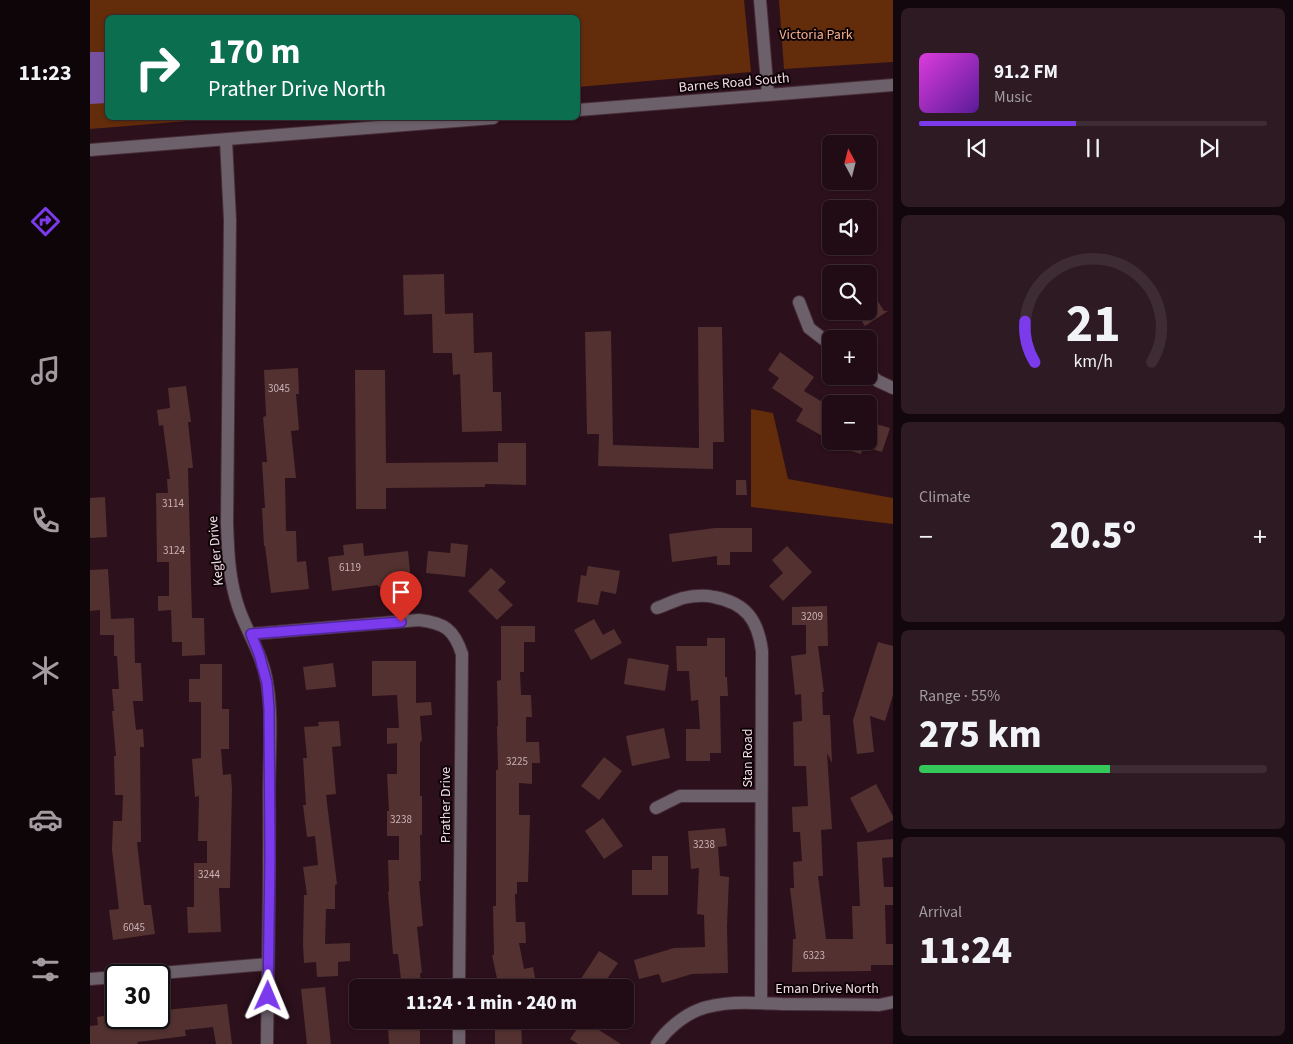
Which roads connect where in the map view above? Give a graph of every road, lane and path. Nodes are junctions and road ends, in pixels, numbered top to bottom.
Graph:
1 (760, 0) edge
2 (893, 85) edge
3 (768, 95) junction
4 (580, 110) edge
5 (469, 120) edge
6 (226, 140) junction
7 (90, 150) edge
8 (799, 302) dead end
9 (822, 338) edge
10 (877, 380) edge
11 (893, 388) edge
12 (657, 608) dead end
13 (251, 634) junction
14 (761, 796) junction
15 (656, 808) dead end
16 (268, 964) junction
17 (170, 972) edge
18 (105, 978) edge
19 (90, 979) edge
20 (459, 979) edge
21 (893, 1002) edge
22 (761, 1003) junction
23 (459, 1029) edge
24 (267, 1044) edge
25 (459, 1044) edge
26 (657, 1044) edge

1 - 3 street
2 - 3 street, Barnes Road South
3 - 4 street, Barnes Road South
5 - 6 street
6 - 7 street
6 - 13 street, Kegler Drive
8 - 9 street
10 - 11 street
12 - 14 street, Stan Road
13 - 16 street, Kegler Drive
13 - 20 street, Prather Drive
14 - 15 street
14 - 22 street, Stan Road
16 - 17 street
16 - 24 street, Kegler Drive
18 - 19 street
21 - 22 street, Eman Drive North
22 - 26 street, Eman Drive North
23 - 25 street

